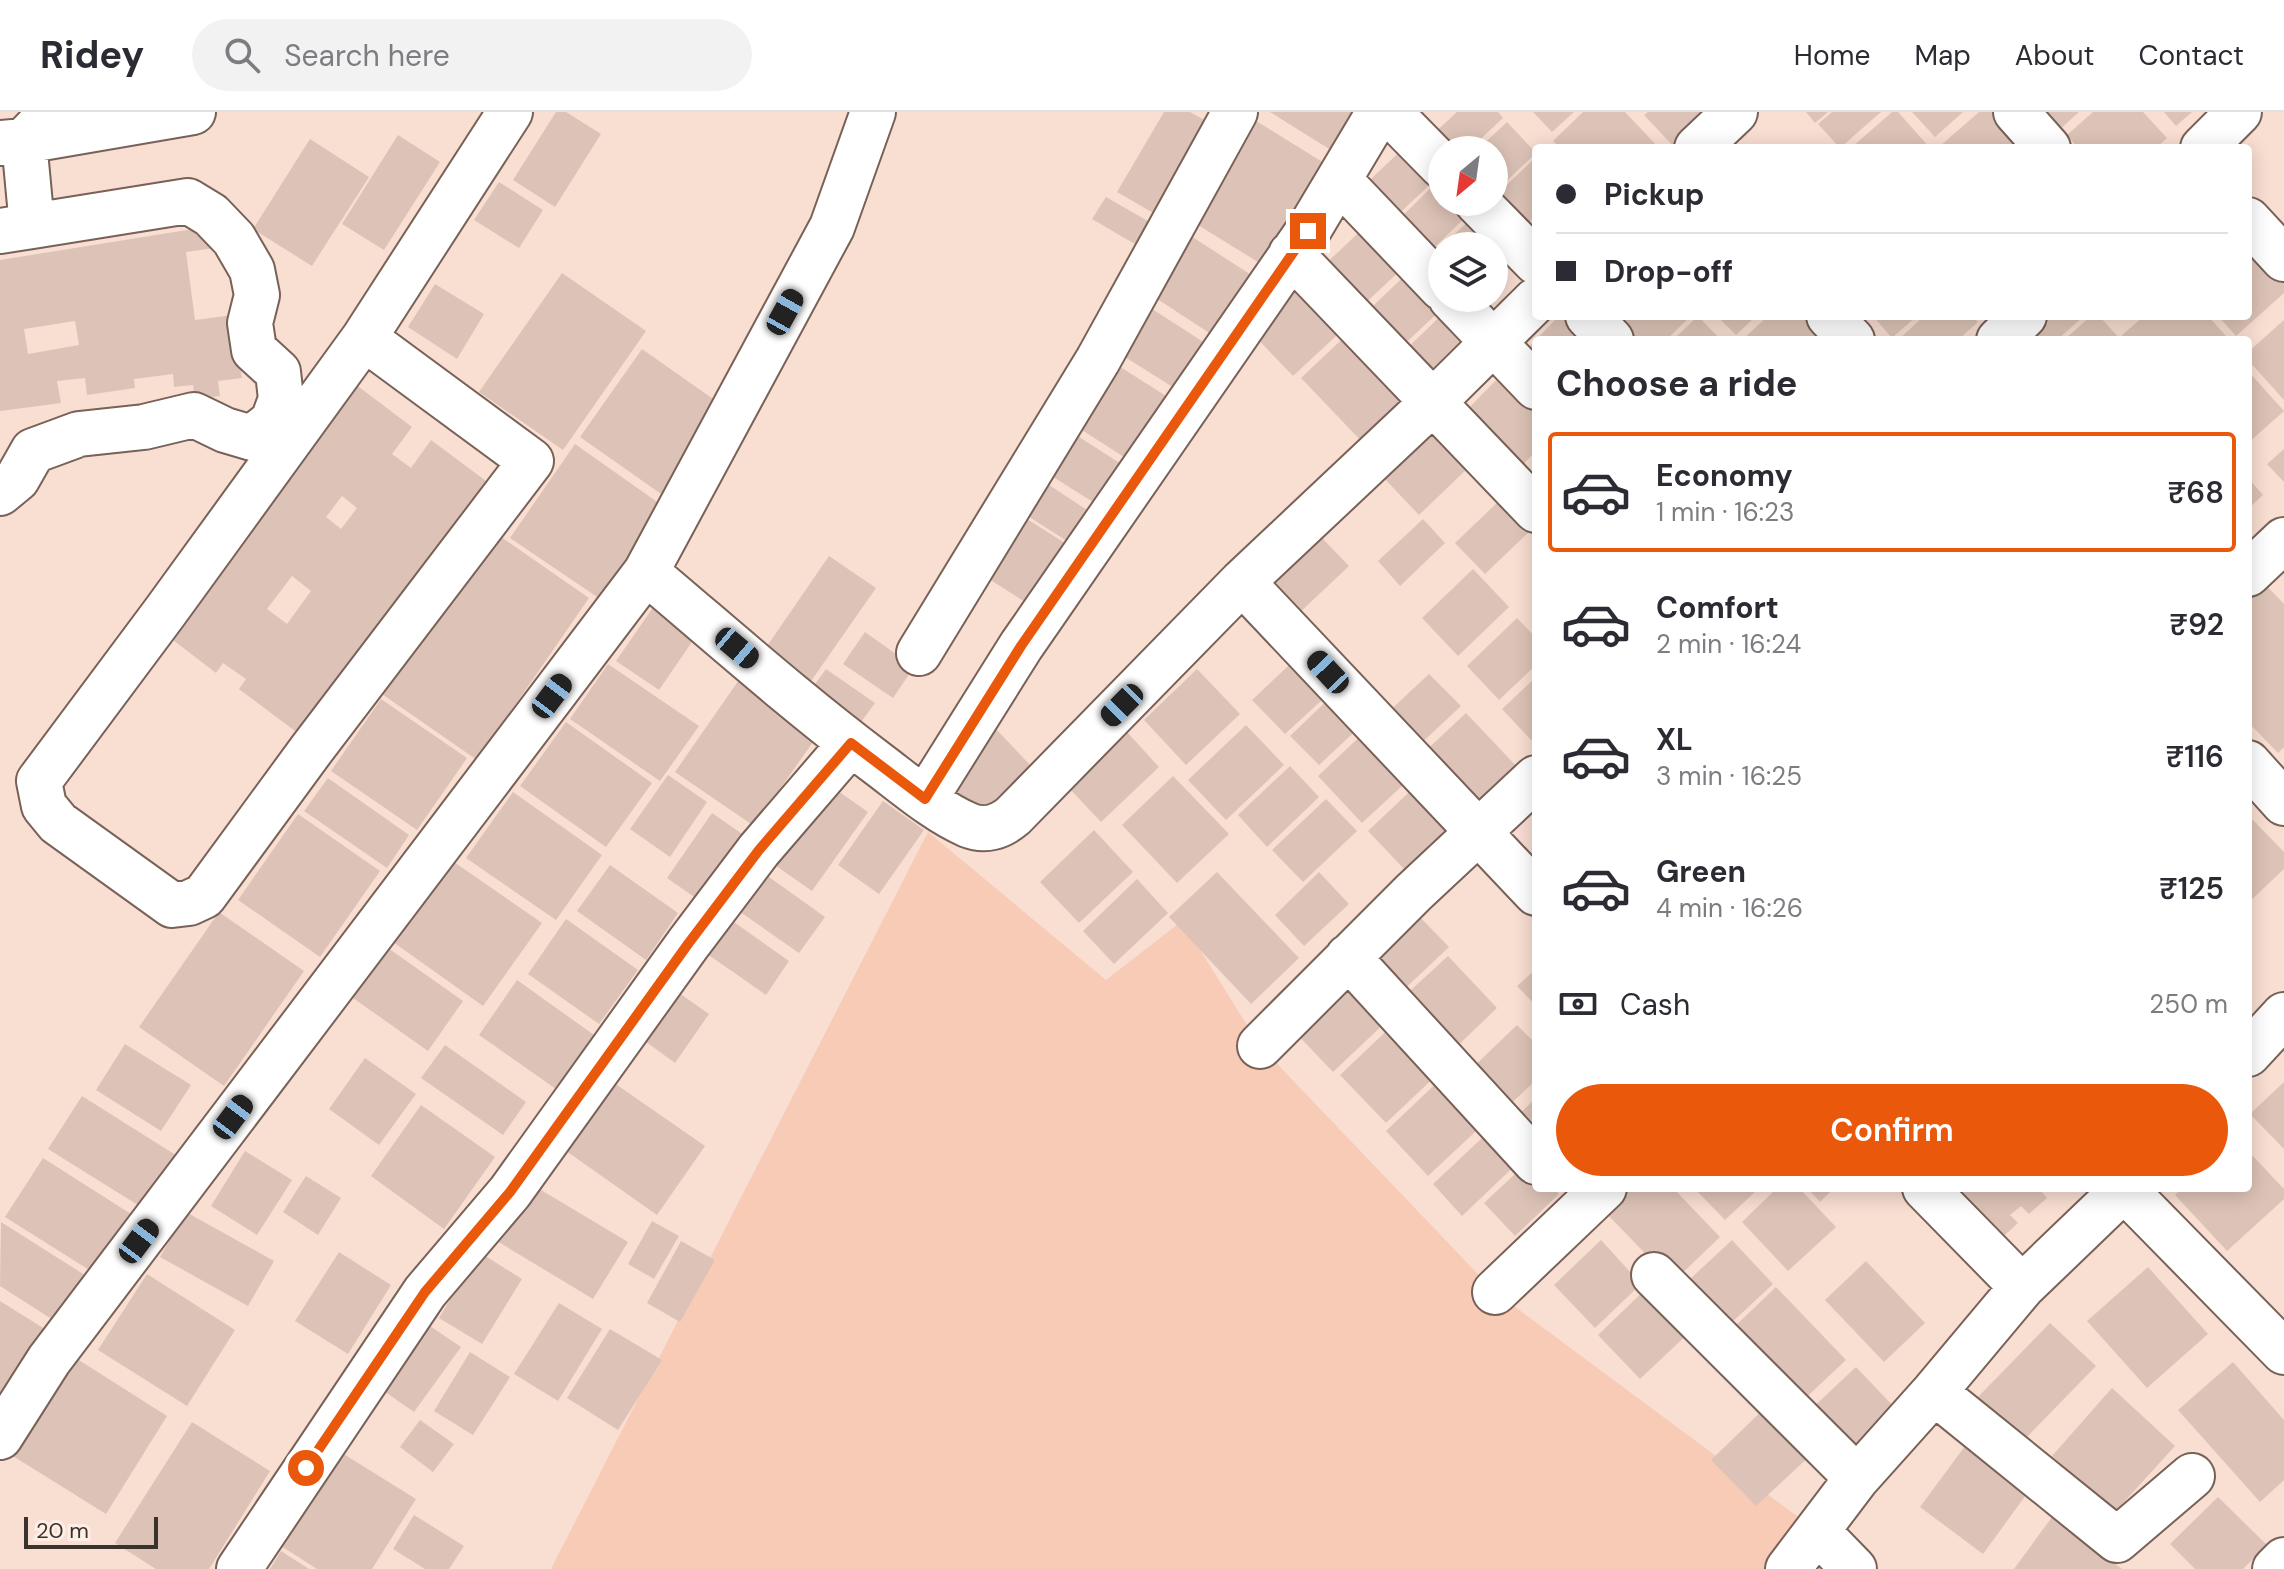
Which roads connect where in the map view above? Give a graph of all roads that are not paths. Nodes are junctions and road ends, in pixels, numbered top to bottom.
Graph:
1 (193, 112) edge
2 (510, 112) edge
3 (873, 112) edge
4 (1235, 112) edge
5 (1379, 112) edge
6 (1389, 112) edge
7 (1735, 112) edge
8 (2016, 112) edge
9 (2239, 112) edge
10 (25, 132) edge
11 (1701, 144) edge
12 (2044, 144) edge
13 (2207, 144) edge
14 (1428, 152) edge
15 (1339, 180) junction
16 (1491, 216) edge
17 (2252, 224) edge
18 (16, 229) edge
19 (1291, 254) junction
20 (1532, 258) edge
21 (2284, 259) edge
22 (1428, 273) edge
23 (1532, 304) edge
24 (1464, 312) edge
25 (1592, 320) edge
26 (1833, 320) edge
27 (2020, 320) edge
28 (1607, 336) edge
29 (1848, 336) edge
30 (2003, 336) edge
31 (364, 338) junction
32 (1494, 343) junction
33 (1532, 383) edge
34 (1432, 403) junction
35 (0, 493) edge
36 (1532, 506) edge
37 (2284, 540) edge
38 (2252, 570) edge
39 (646, 572) junction
40 (1242, 582) junction
41 (919, 653) dead end
42 (851, 743) junction
43 (2252, 767) edge
44 (1532, 782) edge
45 (925, 799) junction
46 (2284, 803) edge
47 (1479, 831) junction
48 (1532, 889) edge
49 (1348, 957) junction
50 (2284, 1015) edge
51 (1260, 1046) dead end
52 (2252, 1050) edge
53 (1532, 1158) edge
54 (1929, 1192) edge
55 (2122, 1192) edge
56 (2128, 1192) edge
57 (1582, 1195) edge
58 (1654, 1275) dead end
59 (2022, 1287) junction
60 (1495, 1292) dead end
61 (2284, 1352) edge
62 (1934, 1392) junction
63 (0, 1437) edge
64 (2192, 1476) dead end
65 (1857, 1478) junction
66 (1817, 1531) junction
67 (2284, 1560) edge
68 (239, 1569) edge
69 (1788, 1569) edge
70 (1854, 1569) edge
71 (2275, 1569) edge

1 - 10 street
2 - 31 street
3 - 39 street
4 - 41 street
5 - 15 street
6 - 14 street
7 - 11 street
8 - 12 street
9 - 13 street
10 - 18 street
15 - 19 street
15 - 22 street
16 - 20 street
17 - 21 street
18 - 35 street
19 - 34 street
19 - 45 street
23 - 32 street
24 - 32 street
25 - 28 street
26 - 29 street
27 - 30 street
31 - 31 street
32 - 33 street
32 - 34 street
34 - 36 street
34 - 40 street
37 - 38 street
39 - 42 street
39 - 63 street
40 - 45 street
40 - 47 street
42 - 45 street
42 - 68 street
43 - 46 street
44 - 47 street
47 - 48 street
47 - 49 street
49 - 51 street
49 - 53 street
50 - 52 street
54 - 59 street
55 - 59 street
56 - 61 street
57 - 60 street
58 - 65 street
59 - 62 street
62 - 64 street
62 - 65 street
65 - 66 street
66 - 69 street
66 - 70 street
67 - 71 street

